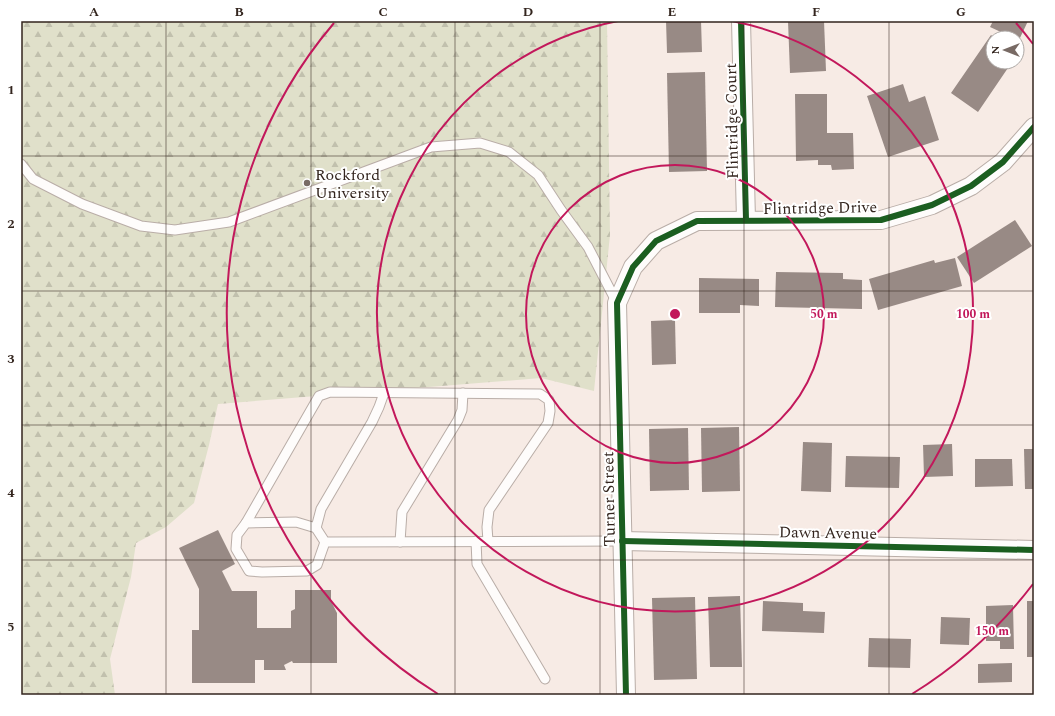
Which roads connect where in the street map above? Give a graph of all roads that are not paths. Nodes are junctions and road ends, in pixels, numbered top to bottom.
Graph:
1 (741, 21) edge
2 (1034, 129) edge
3 (21, 164) edge
4 (746, 220) junction
5 (617, 303) junction
6 (384, 392) junction
7 (463, 393) junction
8 (246, 523) junction
9 (316, 528) junction
10 (622, 541) junction
11 (325, 542) junction
12 (400, 542) junction
13 (476, 542) junction
14 (488, 542) junction
15 (1034, 550) edge
16 (545, 679) dead end
17 (626, 695) edge

1 - 4 street, Flintridge Court
2 - 4 street, Flintridge Drive
3 - 5 lane
4 - 5 street, Flintridge Drive
5 - 10 street, Turner Street
6 - 7 lane
6 - 8 lane
6 - 9 lane
7 - 12 lane
7 - 14 lane
8 - 9 lane
8 - 11 lane
9 - 11 lane
10 - 14 lane
10 - 15 street, Dawn Avenue
10 - 17 street, Turner Street
11 - 12 lane
12 - 13 lane
13 - 14 lane
13 - 16 lane

